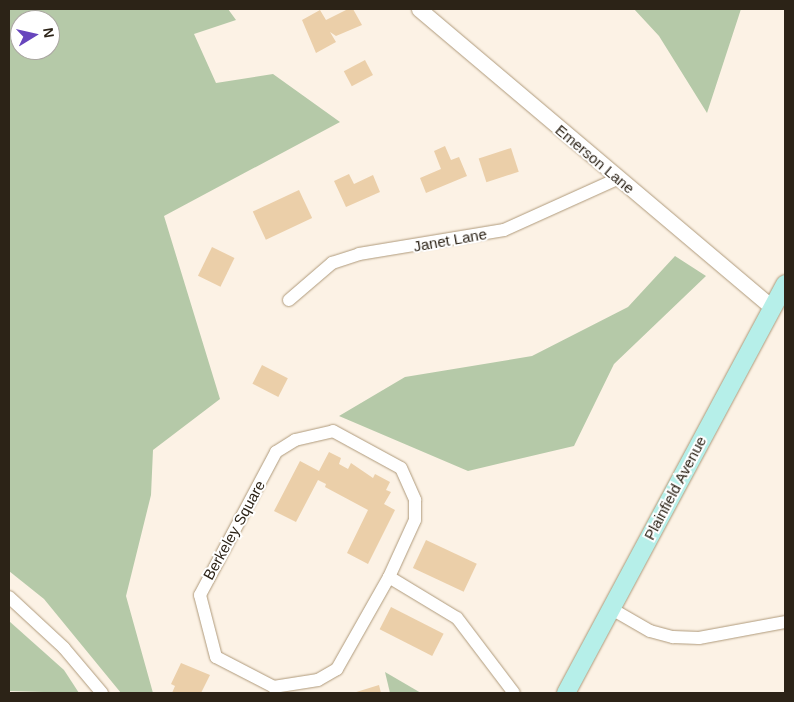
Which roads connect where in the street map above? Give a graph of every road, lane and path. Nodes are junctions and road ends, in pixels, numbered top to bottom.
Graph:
1 (419, 9) edge
2 (617, 179) junction
3 (785, 284) edge
4 (289, 300) dead end
5 (772, 307) junction
6 (389, 577) junction
7 (9, 597) edge
8 (610, 608) junction
9 (785, 622) edge
10 (102, 693) edge
11 (514, 693) edge
12 (566, 693) edge

1 - 2 street, Emerson Lane
2 - 4 street, Janet Lane
2 - 5 street, Emerson Lane
3 - 5 main road, Plainfield Avenue
5 - 8 main road, Plainfield Avenue
6 - 6 street, Berkeley Square
6 - 11 street
7 - 10 street
8 - 9 street
8 - 12 main road, Plainfield Avenue

